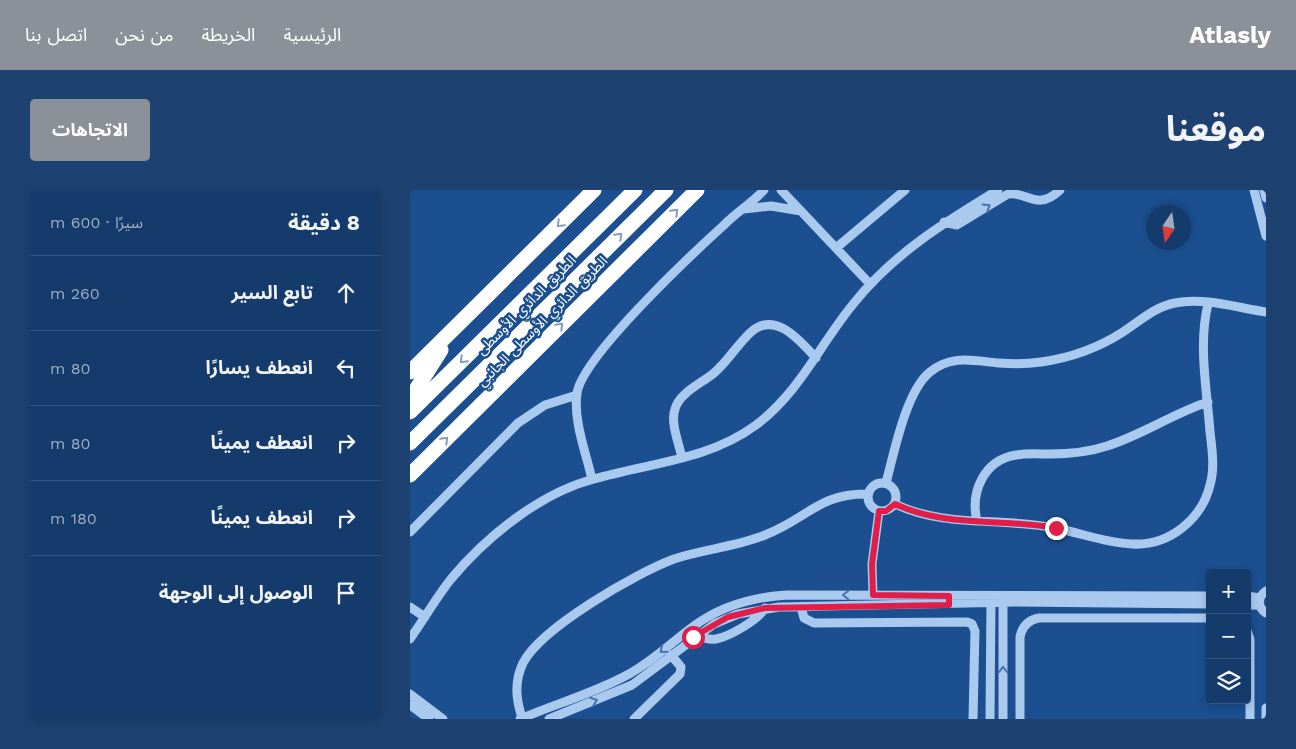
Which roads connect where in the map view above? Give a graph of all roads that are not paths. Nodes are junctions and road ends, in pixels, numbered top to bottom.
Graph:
1 (594, 190) edge
2 (635, 190) edge
3 (666, 190) edge
4 (697, 190) edge
5 (764, 190) edge
6 (781, 190) edge
7 (905, 190) edge
8 (998, 190) edge
9 (1060, 190) edge
10 (1254, 190) edge
11 (1264, 190) edge
12 (1266, 198) edge
13 (744, 209) junction
14 (802, 212) junction
15 (944, 222) junction
16 (1266, 236) edge
17 (836, 248) junction
18 (870, 284) junction
19 (1208, 304) junction
20 (1266, 312) edge
21 (455, 327) junction
22 (816, 358) junction
23 (410, 372) edge
24 (577, 395) junction
25 (410, 399) edge
26 (1208, 402) junction
27 (410, 412) edge
28 (410, 443) edge
29 (682, 458) junction
30 (410, 475) edge
31 (592, 479) junction
32 (886, 483) junction
33 (868, 494) junction
34 (895, 504) junction
35 (879, 511) junction
36 (977, 521) junction
37 (410, 532) edge
38 (873, 595) junction
39 (1263, 595) edge
40 (1206, 596) edge
41 (1003, 599) junction
42 (949, 600) junction
43 (992, 600) junction
44 (1133, 602) junction
45 (1251, 602) edge
46 (1206, 604) edge
47 (918, 605) junction
48 (410, 607) edge
49 (801, 607) junction
50 (765, 608) junction
51 (1266, 613) edge
52 (426, 617) junction
53 (1133, 617) junction
54 (1206, 618) edge
55 (918, 622) junction
56 (697, 635) junction
57 (410, 639) edge
58 (670, 655) junction
59 (1250, 659) edge
60 (974, 678) junction
61 (991, 678) junction
62 (410, 694) edge
63 (410, 705) edge
64 (1266, 708) edge
65 (521, 718) edge
66 (429, 719) edge
67 (443, 719) edge
68 (549, 719) edge
69 (634, 719) edge
70 (974, 719) edge
71 (990, 719) edge
72 (1003, 719) edge
73 (1020, 719) edge
74 (1250, 719) edge
75 (1266, 719) edge

1 -> 21 highway
2 -> 27 highway, الطريق الدائري الأوسطى
28 -> 3 highway, الطريق الدائري الأوسطى
30 -> 4 highway, الطريق الدائري الأوسطى الجانبي
5 - 13 street
6 - 14 street
7 - 17 street
8 - 15 street
15 -> 9 street
10 - 16 street
11 - 12 street
13 - 14 street
13 - 24 street
14 - 17 street
15 - 18 street
17 - 18 street
18 - 22 street
19 - 20 street
19 - 26 street
19 - 32 street
21 - 23 highway
21 - 25 highway
22 - 29 street
22 - 29 street
24 - 31 street
24 - 37 street
26 - 36 street
26 - 36 street
29 - 31 street
31 - 52 street
32 - 33 street
32 - 34 street
33 - 35 street
33 - 65 street
34 - 35 street
34 - 36 street
35 - 38 street
38 - 42 street
38 -> 65 street
39 - 45 street
39 - 51 street
40 - 41 street
41 - 43 street
41 - 44 street
72 -> 41 street
42 - 43 street
42 - 47 street
43 - 61 street
44 - 46 street
44 - 53 street
47 - 49 street
47 - 55 street
48 - 52 street
49 - 50 street
49 - 55 street
50 - 56 street
50 - 56 street
52 - 57 street
53 - 54 street
53 - 73 street
55 - 60 street
56 - 58 street
68 -> 58 street
58 - 69 street
59 - 74 street
60 - 61 street
60 - 70 street
61 - 71 street
62 - 67 street
63 - 66 street
64 - 75 street

